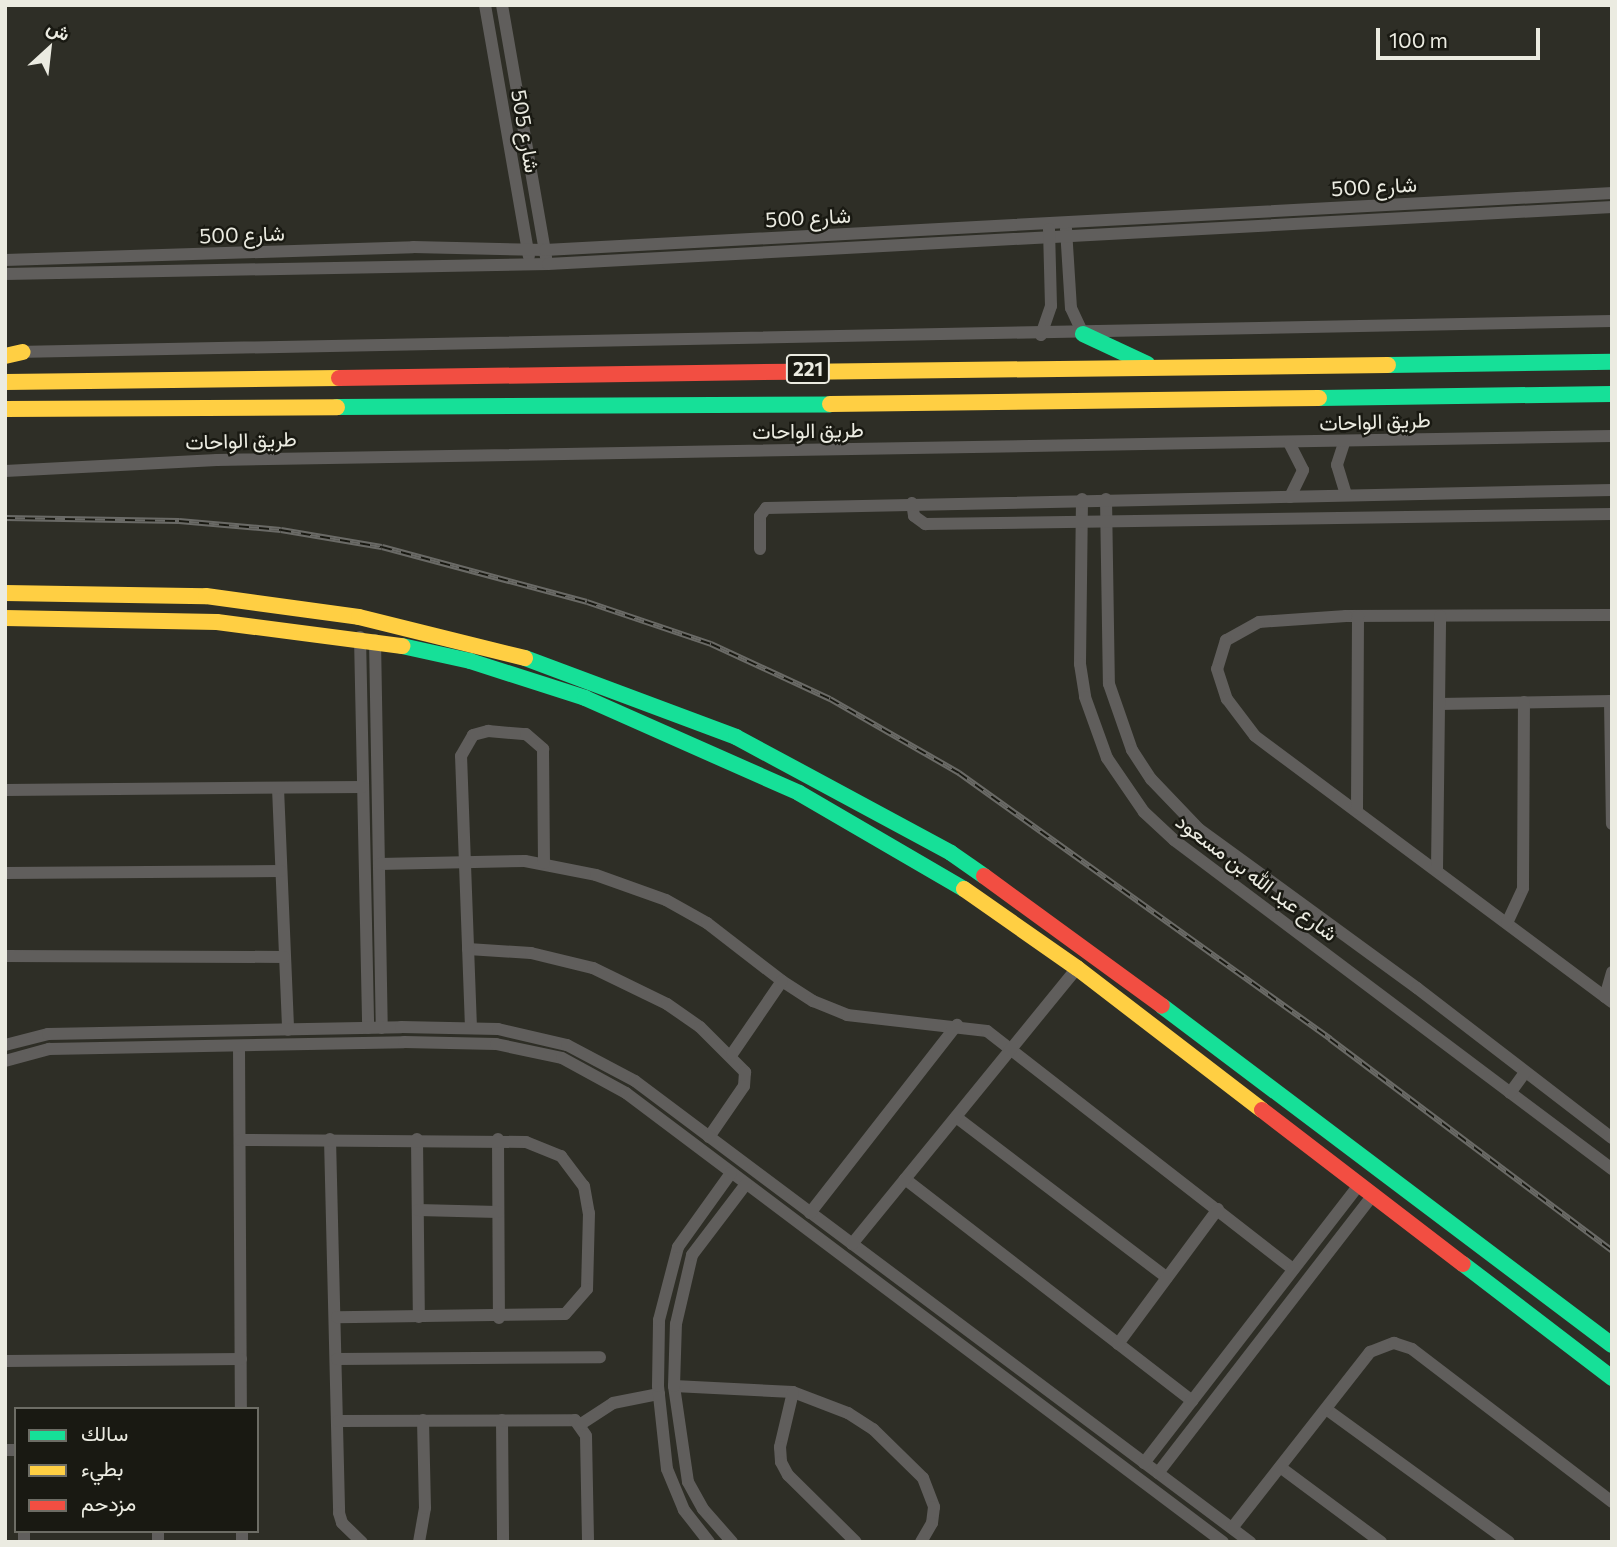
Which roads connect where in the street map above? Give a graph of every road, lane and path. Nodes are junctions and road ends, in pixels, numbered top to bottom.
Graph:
1 (485, 5) edge
2 (502, 5) edge
3 (1612, 193) edge
4 (1514, 198) junction
5 (1612, 207) edge
6 (1303, 209) junction
7 (1515, 212) junction
8 (1219, 213) junction
9 (1066, 221) junction
10 (1049, 222) junction
11 (1304, 224) junction
12 (956, 228) junction
13 (1220, 228) junction
14 (1067, 236) junction
15 (1049, 237) junction
16 (957, 243) junction
17 (545, 250) junction
18 (528, 251) junction
19 (5, 260) edge
20 (531, 264) junction
21 (548, 264) junction
22 (5, 274) edge
23 (1612, 321) edge
24 (1083, 334) junction
25 (1041, 335) junction
26 (23, 352) joint
27 (5, 354) edge
28 (1612, 362) edge
29 (1152, 366) junction
30 (5, 382) edge
31 (1612, 394) edge
32 (5, 409) edge
33 (1612, 436) edge
34 (1344, 443) junction
35 (1290, 444) junction
36 (5, 471) edge
37 (1612, 490) edge
38 (1346, 494) junction
39 (1290, 497) junction
40 (1082, 499) junction
41 (1106, 499) junction
42 (912, 503) junction
43 (1612, 514) edge
44 (1082, 520) junction
45 (1106, 520) junction
46 (760, 550) dead end
47 (5, 593) edge
48 (1612, 615) edge
49 (1358, 616) junction
50 (1440, 616) junction
51 (5, 618) edge
52 (368, 639) junction
53 (1611, 701) edge
54 (1524, 702) junction
55 (1439, 704) junction
56 (363, 787) junction
57 (278, 788) junction
58 (5, 790) edge
59 (1357, 809) junction
60 (1612, 824) edge
61 (465, 862) junction
62 (544, 863) junction
63 (379, 864) junction
64 (1437, 870) junction
65 (281, 871) junction
66 (5, 873) edge
67 (1019, 900) junction
68 (1006, 918) junction
69 (1507, 923) junction
70 (468, 949) junction
71 (5, 956) edge
72 (285, 957) junction
73 (1077, 968) junction
74 (1612, 972) edge
75 (782, 981) junction
76 (1608, 999) edge
77 (957, 1025) junction
78 (421, 1027) junction
79 (368, 1028) junction
80 (382, 1028) junction
81 (471, 1028) junction
82 (288, 1031) junction
83 (143, 1033) junction
84 (421, 1042) junction
85 (5, 1045) edge
86 (239, 1047) junction
87 (1013, 1047) junction
88 (143, 1048) junction
89 (732, 1054) junction
90 (5, 1060) edge
91 (1525, 1072) junction
92 (1510, 1093) junction
93 (956, 1117) junction
94 (709, 1137) junction
95 (1612, 1138) edge
96 (330, 1139) junction
97 (417, 1139) junction
98 (498, 1139) junction
99 (240, 1140) junction
100 (1612, 1169) edge
101 (731, 1173) junction
102 (905, 1180) junction
103 (746, 1184) junction
104 (1358, 1186) junction
105 (1372, 1196) junction
106 (1218, 1209) junction
107 (418, 1210) junction
108 (498, 1212) junction
109 (810, 1213) junction
110 (852, 1244) junction
111 (1293, 1269) junction
112 (1167, 1278) junction
113 (337, 1317) junction
114 (419, 1317) junction
115 (499, 1318) junction
116 (1580, 1321) junction
117 (1564, 1342) junction
118 (1118, 1344) junction
119 (1612, 1345) edge
120 (600, 1357) dead end
121 (241, 1359) junction
122 (337, 1359) junction
123 (5, 1361) edge
124 (1612, 1378) edge
125 (674, 1385) junction
126 (793, 1392) junction
127 (659, 1394) junction
128 (1192, 1401) junction
129 (241, 1407) edge
130 (1326, 1409) junction
131 (423, 1420) junction
132 (502, 1420) junction
133 (338, 1421) junction
134 (580, 1424) junction
135 (1144, 1463) junction
136 (1280, 1467) junction
137 (1158, 1473) junction
138 (1612, 1502) edge
139 (1232, 1528) junction
140 (362, 1542) edge
141 (419, 1542) edge
142 (503, 1542) edge
143 (588, 1542) edge
144 (709, 1542) edge
145 (732, 1542) edge
146 (856, 1542) edge
147 (921, 1542) edge
148 (1223, 1542) edge
149 (1250, 1542) edge
150 (1381, 1542) edge
151 (1509, 1542) edge

1 - 18 street, شارع 505
2 - 17 street, شارع 505
3 - 4 street, شارع 500
4 - 6 street, شارع 500
4 - 7 street
5 - 7 street, شارع 500
6 - 8 street, شارع 500
6 - 11 street
7 - 11 street, شارع 500
8 - 9 street, شارع 500
8 - 13 street
9 - 10 street, شارع 500
9 - 14 street
10 - 12 street, شارع 500
10 - 15 street
11 - 13 street, شارع 500
12 - 16 street
12 - 17 street, شارع 500
13 - 14 street, شارع 500
14 - 15 street, شارع 500
14 - 24 street
15 - 16 street, شارع 500
15 - 25 street
16 - 21 street, شارع 500
17 - 18 street, شارع 500
17 - 21 street, شارع 505
18 - 19 street, شارع 500
18 - 20 street, شارع 505
20 - 21 street, شارع 500
20 - 22 street, شارع 500
23 - 24 street, 221
24 - 25 street, 221
24 - 29 main road
25 - 26 street, 221
26 - 27 main road
28 - 29 main road, 221
29 - 30 main road, 221
31 - 32 main road, طريق الواحات / 221
33 - 34 street, طريق الواحات
34 - 35 street, طريق الواحات
34 - 38 street
35 - 36 street, طريق الواحات
35 - 39 street
37 - 38 street
38 - 39 street
39 - 41 street
40 - 41 street
40 - 42 street
40 - 44 street, شارع عبد الله بن مسعود
41 - 45 street, شارع عبد الله بن مسعود
42 - 44 street
42 - 46 street
43 - 45 street
44 - 45 street
44 - 92 street, شارع عبد الله بن مسعود
45 - 91 street, شارع عبد الله بن مسعود
47 - 67 main road
48 - 50 street
49 - 50 street
49 - 59 street
49 - 59 street
50 - 55 street
51 - 52 main road
52 - 56 street
52 - 63 street
52 - 68 main road
53 - 54 street
53 - 60 street
54 - 55 street
54 - 69 street
55 - 64 street
56 - 57 street
56 - 79 street
57 - 58 street
57 - 65 street
59 - 64 street
61 - 62 street
61 - 62 street
61 - 63 street
61 - 70 street
62 - 75 street
63 - 80 street
64 - 69 street
65 - 66 street
65 - 72 street
67 - 68 main road
67 - 116 main road
68 - 73 main road
69 - 76 street
70 - 81 street
70 - 89 street
71 - 72 street
72 - 82 street
73 - 87 street
73 - 104 main road
74 - 76 street
75 - 77 street
75 - 89 street
77 - 87 street
77 - 109 street
78 - 80 street
78 - 81 street
78 - 84 street
79 - 80 street
79 - 82 street
81 - 94 street
82 - 83 street
83 - 85 street
83 - 88 street
84 - 86 street
84 - 101 street
86 - 88 street
86 - 99 street
87 - 93 street
87 - 106 street
88 - 90 street
89 - 94 street
91 - 92 street
91 - 95 street, شارع عبد الله بن مسعود
92 - 100 street, شارع عبد الله بن مسعود
93 - 102 street
93 - 112 street
94 - 109 street
96 - 97 street
96 - 99 street
96 - 113 street
97 - 98 street
97 - 107 street
98 - 108 street
98 - 115 street
99 - 121 street
101 - 103 street
101 - 127 street
102 - 110 street
102 - 118 street
103 - 125 street
103 - 148 street
104 - 105 main road
104 - 111 street
105 - 117 main road
105 - 137 street
106 - 111 street
106 - 112 street
107 - 108 street
107 - 114 street
108 - 115 street
109 - 110 street
110 - 135 street
111 - 128 street
112 - 118 street
113 - 114 street
113 - 122 street
114 - 115 street
116 - 117 main road
116 - 119 main road
117 - 124 main road
118 - 128 street
120 - 122 street
121 - 123 street
121 - 129 street
122 - 133 street
125 - 126 street
125 - 145 street
126 - 146 street
126 - 147 street
127 - 134 street
127 - 144 street
128 - 135 street
130 - 136 street
130 - 138 street
130 - 151 street
131 - 132 street
131 - 133 street
131 - 141 street
132 - 134 street
132 - 142 street
133 - 140 street
134 - 143 street
135 - 137 street
136 - 139 street
136 - 150 street
137 - 139 street
139 - 149 street

